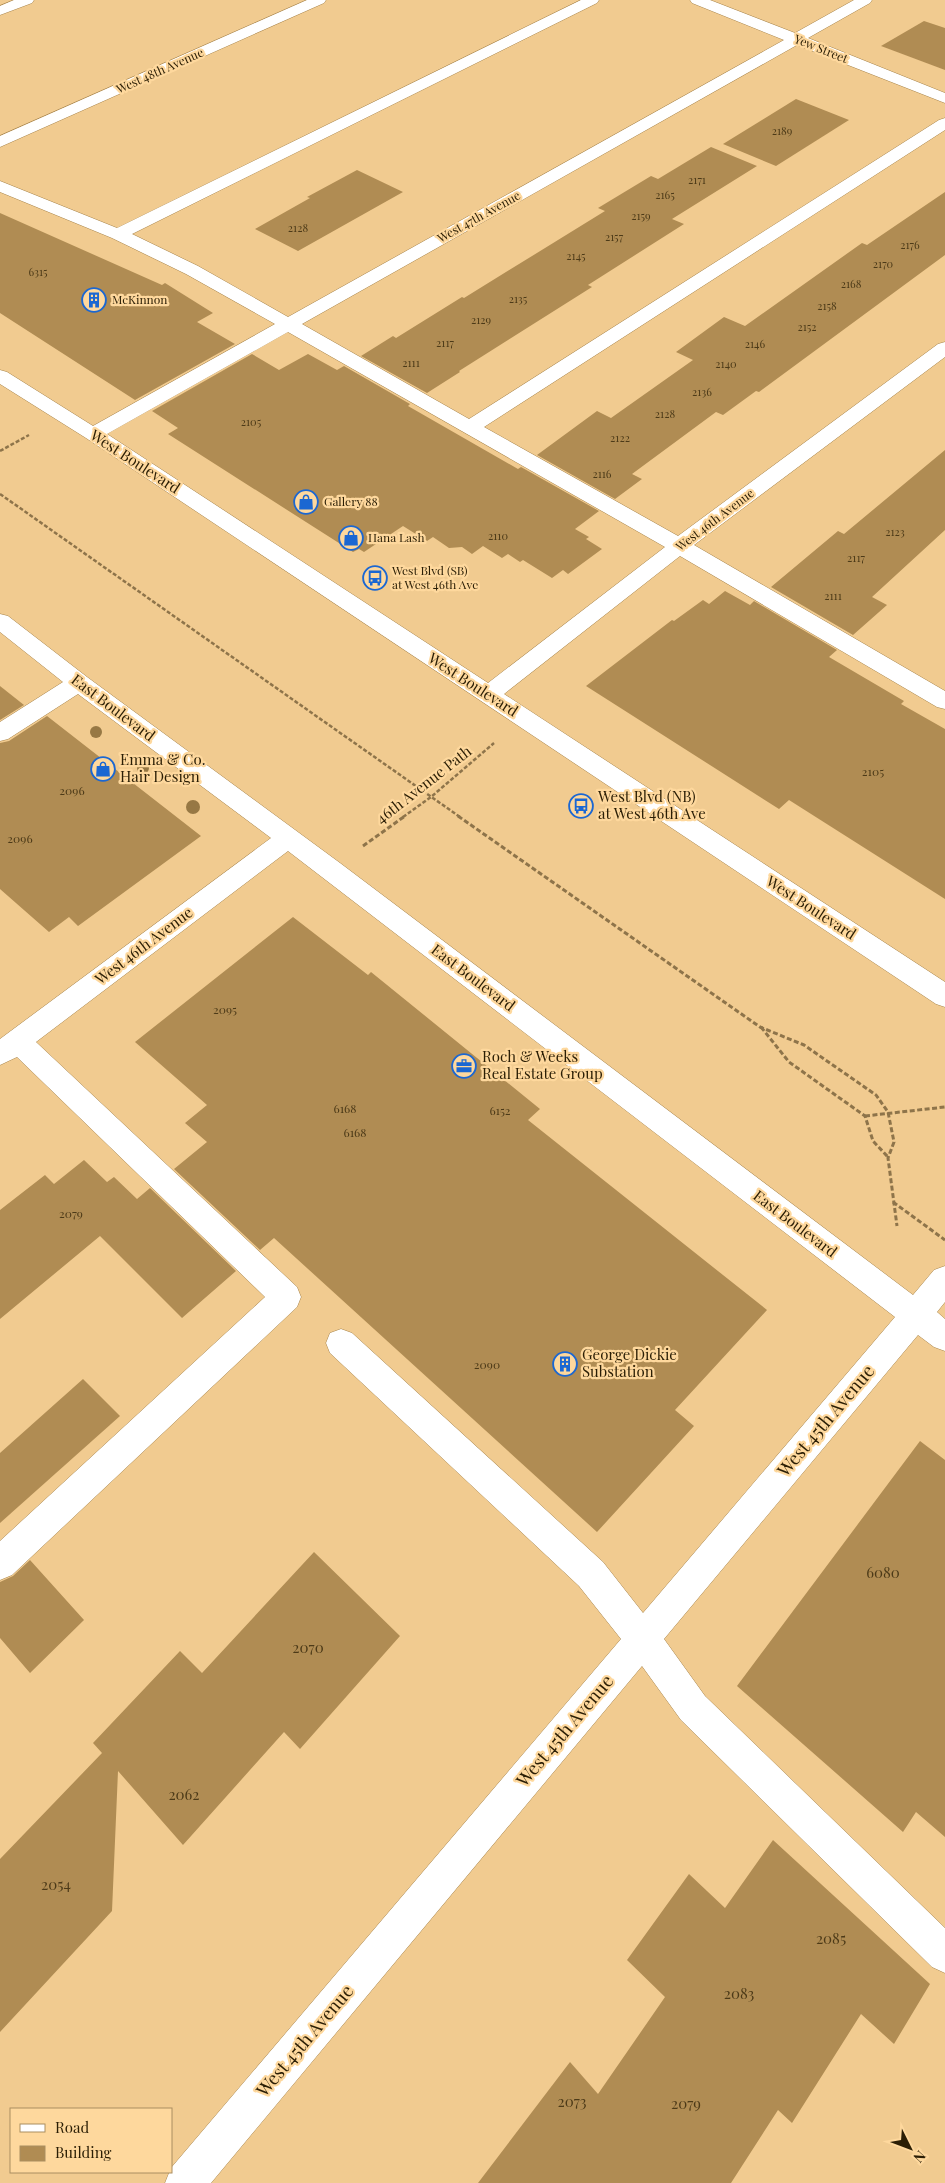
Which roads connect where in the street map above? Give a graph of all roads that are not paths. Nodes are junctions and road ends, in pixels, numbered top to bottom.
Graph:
1 (27, 0) edge
2 (320, 0) edge
3 (592, 0) edge
4 (698, 0) edge
5 (865, 0) edge
6 (0, 11) edge
7 (796, 39) junction
8 (945, 98) edge
9 (945, 123) edge
10 (0, 142) edge
11 (0, 186) edge
12 (118, 234) junction
13 (290, 324) junction
14 (945, 348) edge
15 (0, 376) edge
16 (470, 427) junction
17 (93, 434) junction
18 (679, 546) junction
19 (0, 620) edge
20 (79, 682) junction
21 (488, 695) junction
22 (945, 700) edge
23 (0, 733) edge
24 (288, 838) junction
25 (945, 996) edge
26 (9, 1047) edge
27 (945, 1280) edge
28 (916, 1315) junction
29 (945, 1337) edge
30 (341, 1343) dead end
31 (0, 1563) edge
32 (643, 1639) junction
33 (945, 1954) edge
34 (186, 2183) edge

1 - 6 street
2 - 10 street, West 48th Avenue
3 - 12 street
4 - 7 street, Yew Street
5 - 7 street, West 47th Avenue
7 - 8 street, Yew Street
7 - 13 street, West 47th Avenue
9 - 16 street
11 - 12 street
12 - 13 street
13 - 16 street
13 - 17 street, West 47th Avenue
14 - 18 street, West 46th Avenue
15 - 17 street, West Boulevard
16 - 18 street
17 - 21 street, West Boulevard
18 - 21 street, West 46th Avenue
18 - 22 street
19 - 20 street, East Boulevard
20 - 23 street
20 - 24 street, East Boulevard
21 - 25 street, West Boulevard
24 - 26 street, West 46th Avenue
24 - 28 street, East Boulevard
26 - 31 street
27 - 28 street, West 45th Avenue
28 - 29 street, East Boulevard
28 - 32 street, West 45th Avenue
30 - 32 street
32 - 33 street
32 - 34 street, West 45th Avenue

